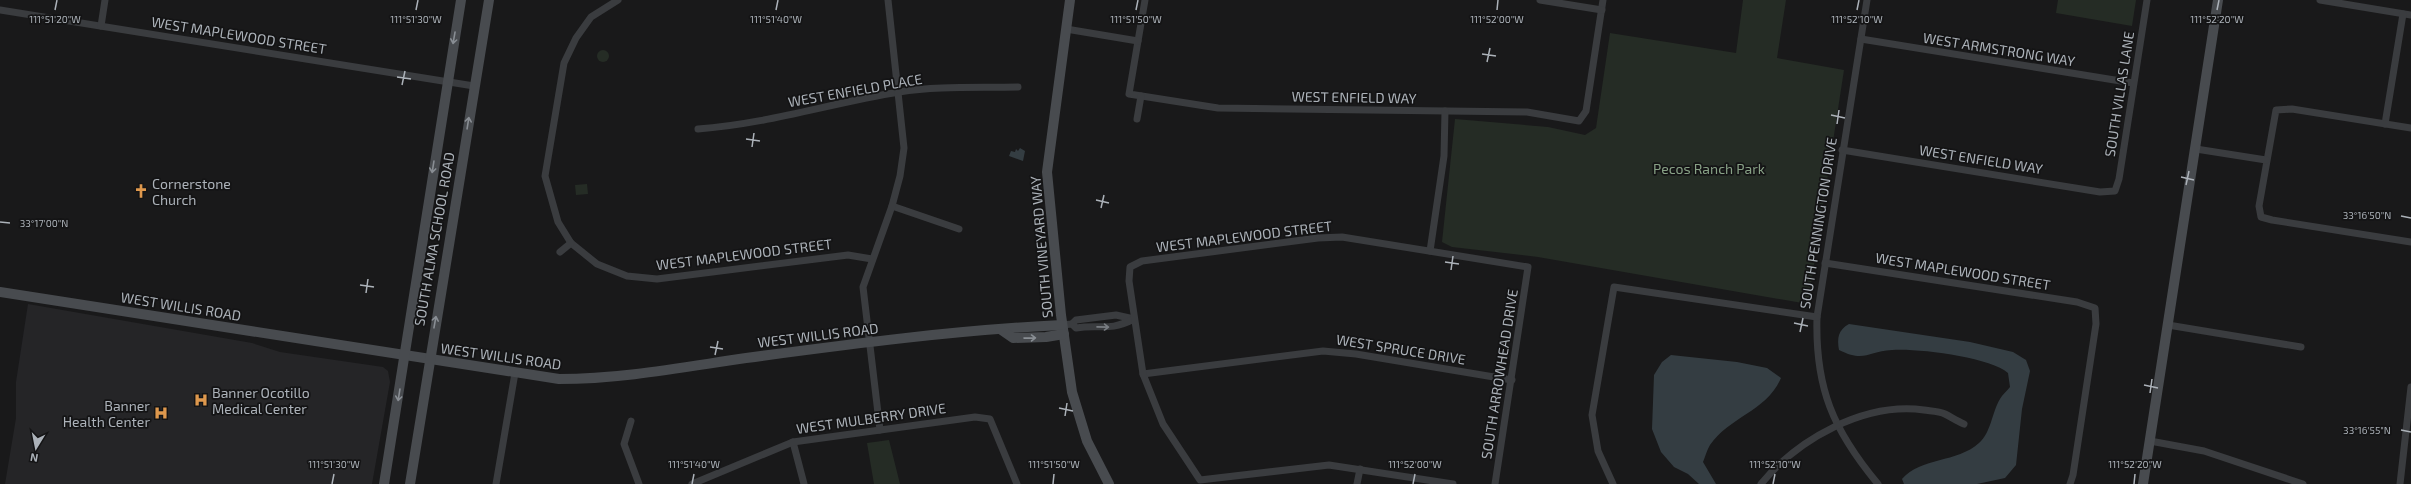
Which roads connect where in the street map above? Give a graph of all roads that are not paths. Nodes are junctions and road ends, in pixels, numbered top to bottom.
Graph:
1 (104, 0) edge
2 (461, 0) edge
3 (489, 0) edge
4 (618, 0) edge
5 (888, 0) edge
6 (1070, 0) edge
7 (1145, 0) edge
8 (1540, 0) edge
9 (1603, 0) edge
10 (1867, 0) edge
11 (2147, 0) edge
12 (2218, 0) edge
13 (2320, 0) edge
14 (0, 10) edge
15 (1602, 10) junction
16 (2407, 14) edge
17 (101, 26) junction
18 (1066, 29) junction
19 (1861, 39) junction
20 (1138, 41) junction
21 (447, 82) junction
22 (2134, 83) junction
23 (474, 86) junction
24 (1018, 88) dead end
25 (900, 92) junction
26 (1141, 96) junction
27 (1445, 111) junction
28 (1137, 118) dead end
29 (2385, 124) junction
30 (2411, 128) edge
31 (698, 129) dead end
32 (2196, 149) junction
33 (1842, 150) junction
34 (2266, 160) junction
35 (2115, 191) joint
36 (892, 206) junction
37 (959, 229) dead end
38 (2411, 242) edge
39 (571, 243) junction
40 (1430, 251) junction
41 (560, 252) dead end
42 (872, 259) junction
43 (1825, 263) junction
44 (1528, 267) joint
45 (0, 292) edge
46 (1817, 317) junction
47 (1134, 319) junction
48 (2168, 325) junction
49 (1066, 328) junction
50 (869, 344) junction
51 (2301, 347) dead end
52 (405, 356) junction
53 (428, 360) junction
54 (515, 374) junction
55 (1143, 374) junction
56 (1512, 380) junction
57 (2411, 387) edge
58 (631, 421) dead end
59 (1964, 424) dead end
60 (1836, 426) junction
61 (880, 430) junction
62 (2150, 441) junction
63 (793, 442) junction
64 (1360, 468) junction
65 (384, 484) edge
66 (410, 484) edge
67 (496, 484) edge
68 (639, 484) edge
69 (692, 484) edge
70 (804, 484) edge
71 (1017, 484) edge
72 (1109, 484) edge
73 (1357, 484) edge
74 (1452, 484) edge
75 (1495, 484) edge
76 (1613, 484) edge
77 (1761, 484) edge
78 (1878, 484) edge
79 (2070, 484) edge
80 (2143, 484) edge
81 (2304, 484) edge
82 (2400, 484) edge

1 - 17 street
2 -> 21 street, SOUTH ALMA SCHOOL ROAD
3 - 23 street, SOUTH ALMA SCHOOL ROAD
4 - 39 street, WEST MAPLEWOOD STREET
5 - 25 street
6 - 18 street, SOUTH VINEYARD WAY
7 - 20 street
8 - 15 street
9 - 15 street
10 - 19 street, SOUTH PENNINGTON DRIVE
11 - 22 street, SOUTH VILLAS LANE
12 - 32 street
13 - 16 street
14 - 17 street, WEST MAPLEWOOD STREET
15 - 27 street, WEST ENFIELD WAY
16 - 29 street
17 - 21 street, WEST MAPLEWOOD STREET
18 - 20 street
18 - 49 street, SOUTH VINEYARD WAY
19 - 22 street, WEST ARMSTRONG WAY
19 - 33 street, SOUTH PENNINGTON DRIVE
20 - 26 street, WEST ENFIELD WAY
21 - 23 street, WEST MAPLEWOOD STREET
21 -> 52 street, SOUTH ALMA SCHOOL ROAD
22 - 35 street, SOUTH VILLAS LANE
53 -> 23 street, SOUTH ALMA SCHOOL ROAD
24 - 25 street, WEST ENFIELD PLACE
25 - 31 street, WEST ENFIELD PLACE
25 - 36 street
26 - 27 street, WEST ENFIELD WAY
26 - 28 street
27 - 40 street
29 - 30 street
29 - 34 street
32 - 34 street
32 - 48 street
33 - 35 street, WEST ENFIELD WAY
33 - 43 street, SOUTH PENNINGTON DRIVE
34 - 38 street
36 - 37 street
36 - 42 street
39 - 41 street
39 - 42 street, WEST MAPLEWOOD STREET
40 - 44 street, WEST MAPLEWOOD STREET
40 - 47 street, WEST MAPLEWOOD STREET
42 - 50 street
43 - 46 street, SOUTH PENNINGTON DRIVE
43 - 79 street, WEST MAPLEWOOD STREET
44 - 56 street, SOUTH ARROWHEAD DRIVE
45 - 52 street, WEST WILLIS ROAD
46 - 60 street, SOUTH PENNINGTON DRIVE
46 - 76 street
49 -> 47 street, WEST WILLIS ROAD
47 - 49 street, WEST WILLIS ROAD
47 - 55 street
48 - 51 street
48 - 62 street
49 - 50 street, WEST WILLIS ROAD
49 - 72 street, SOUTH VINEYARD WAY
50 - 54 street, WEST WILLIS ROAD
50 - 61 street
52 - 53 street, WEST WILLIS ROAD
52 -> 65 street, SOUTH ALMA SCHOOL ROAD
53 - 54 street, WEST WILLIS ROAD
53 - 66 street, SOUTH ALMA SCHOOL ROAD
54 - 67 street
55 - 56 street, WEST SPRUCE DRIVE
55 - 64 street
56 - 75 street, SOUTH ARROWHEAD DRIVE
57 - 82 street
58 - 68 street
59 - 60 street
60 - 77 street
60 - 78 street, SOUTH PENNINGTON DRIVE
61 - 63 street, WEST MULBERRY DRIVE
61 - 71 street, WEST MULBERRY DRIVE
62 - 80 street
62 - 81 street
63 - 69 street, WEST MULBERRY DRIVE
63 - 70 street
64 - 73 street
64 - 74 street

